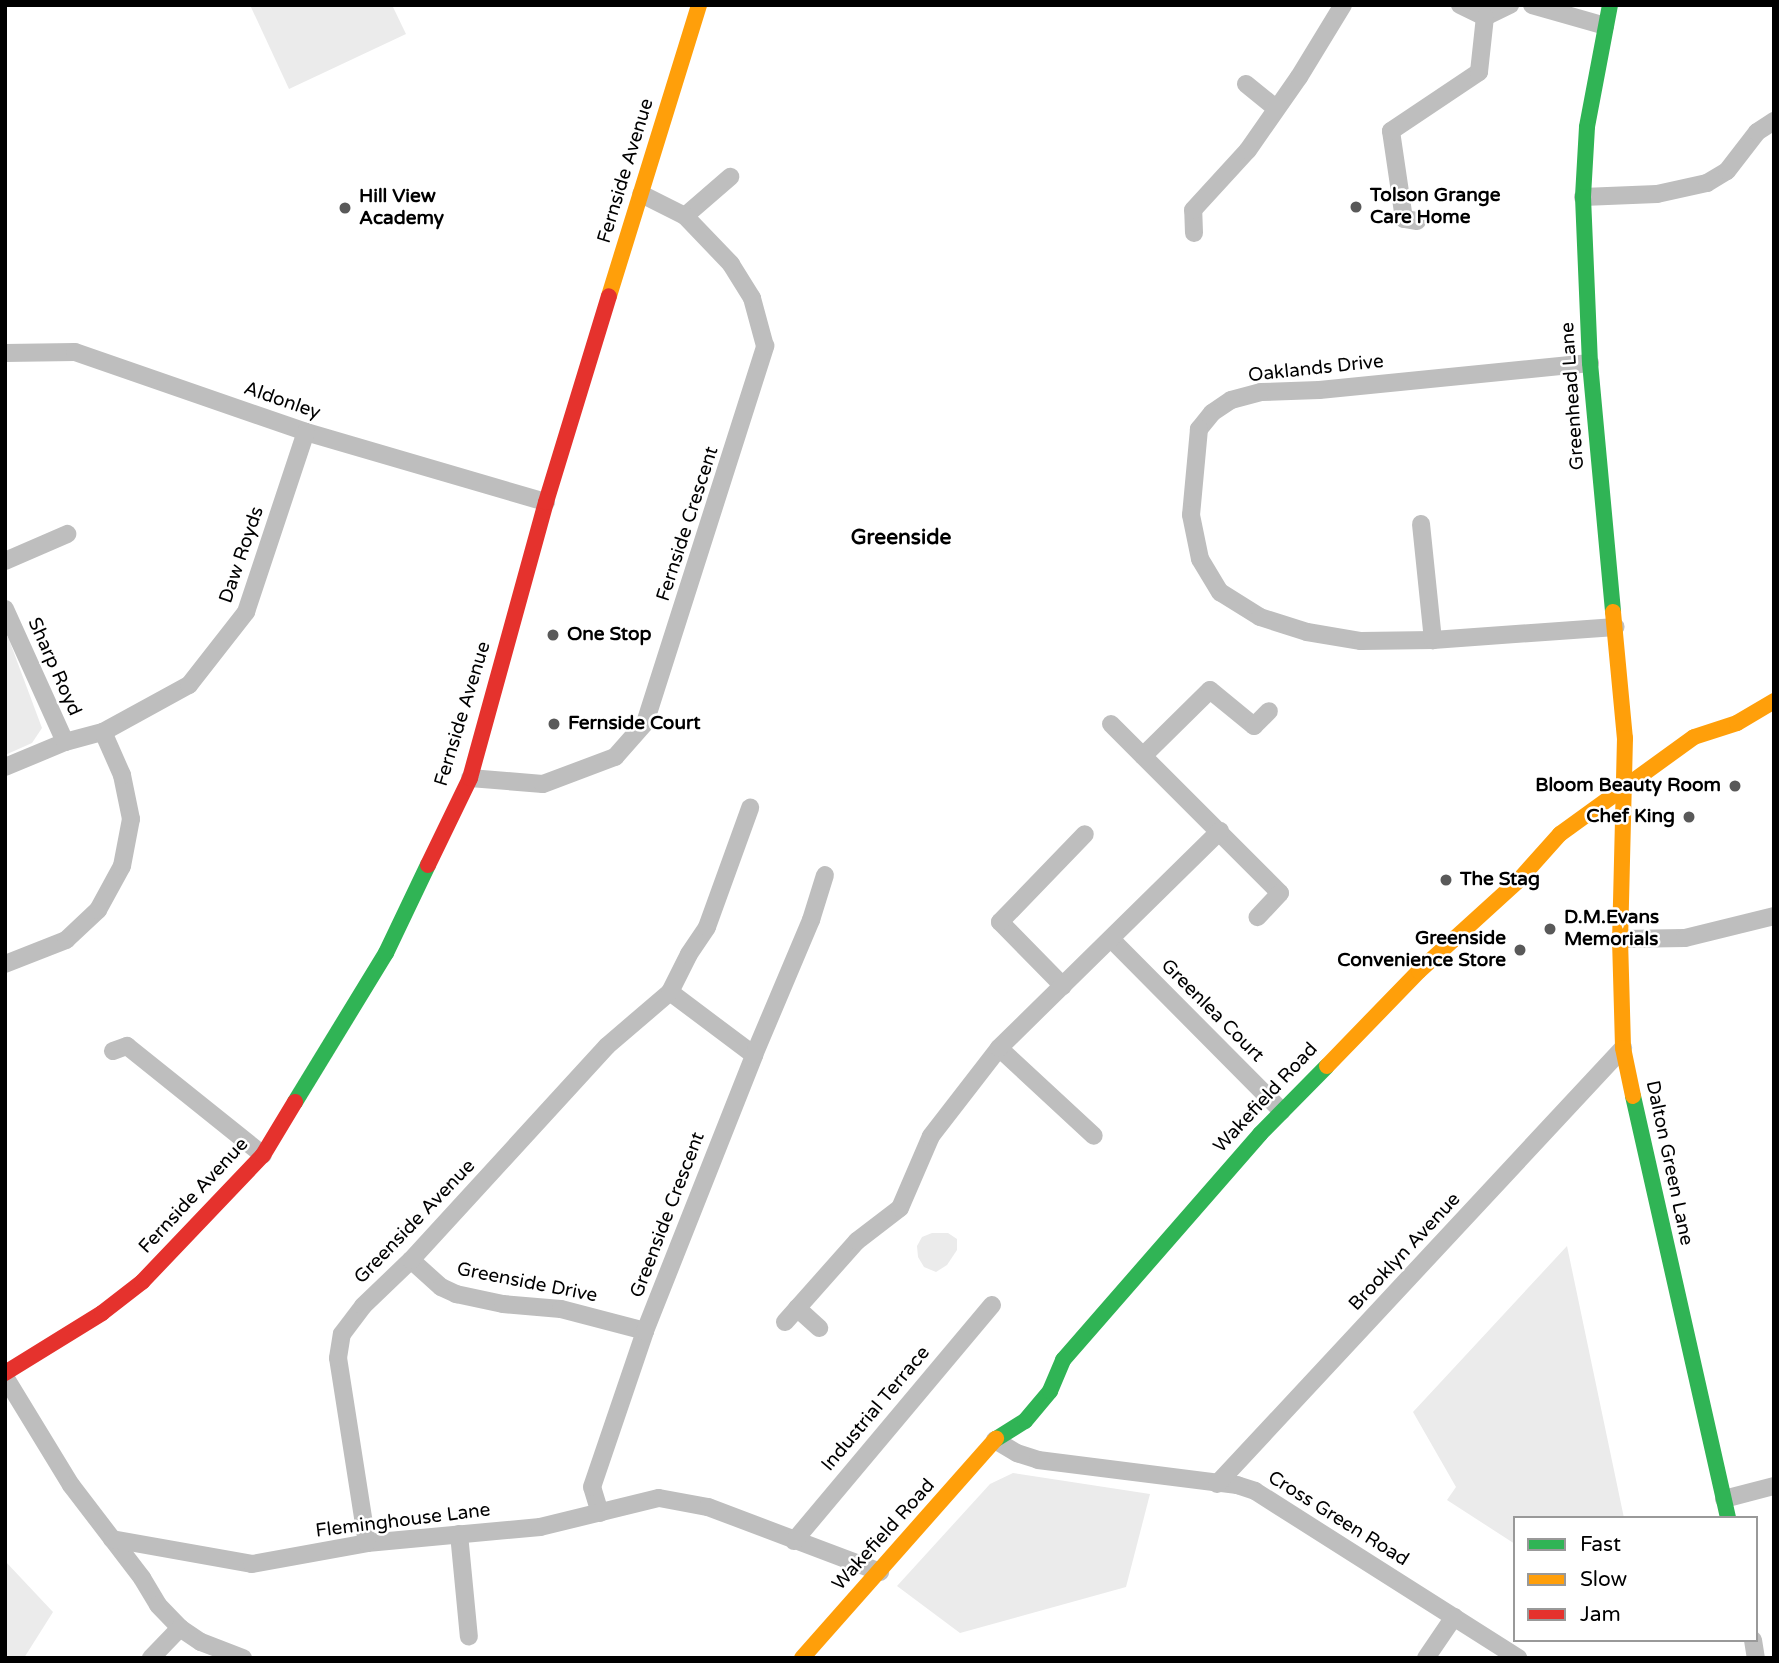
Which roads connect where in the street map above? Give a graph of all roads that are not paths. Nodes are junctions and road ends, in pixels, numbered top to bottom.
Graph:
1 (699, 5) edge
2 (1343, 5) edge
3 (1460, 5) edge
4 (1510, 5) edge
5 (1532, 5) edge
6 (1610, 5) edge
7 (1485, 17) junction
8 (1605, 26) junction
9 (1246, 85) dead end
10 (1276, 108) junction
11 (1774, 121) edge
12 (730, 177) dead end
13 (641, 194) junction
14 (1583, 197) junction
15 (685, 216) junction
16 (1417, 221) dead end
17 (1194, 233) dead end
18 (5, 353) edge
19 (1590, 363) junction
20 (306, 432) junction
21 (546, 502) junction
22 (1421, 524) dead end
23 (67, 534) dead end
24 (5, 561) edge
25 (5, 609) edge
26 (1616, 627) junction
27 (1433, 640) junction
28 (1774, 701) edge
29 (1269, 711) dead end
30 (1737, 723) junction
31 (1111, 724) dead end
32 (103, 732) junction
33 (65, 742) junction
34 (1710, 752) dead end
35 (1143, 755) junction
36 (5, 767) edge
37 (470, 778) junction
38 (1625, 785) junction
39 (1643, 797) dead end
40 (750, 808) dead end
41 (1617, 815) junction
42 (1220, 831) junction
43 (1086, 834) dead end
44 (1569, 851) dead end
45 (825, 875) dead end
46 (1518, 881) junction
47 (1774, 916) edge
48 (1258, 917) dead end
49 (1620, 939) junction
50 (1112, 940) junction
51 (5, 964) edge
52 (1063, 986) junction
53 (670, 992) junction
54 (999, 1048) junction
55 (1623, 1048) junction
56 (113, 1051) dead end
57 (754, 1055) junction
58 (1282, 1111) junction
59 (1094, 1136) dead end
60 (263, 1156) junction
61 (411, 1260) junction
62 (992, 1305) dead end
63 (797, 1308) junction
64 (785, 1322) dead end
65 (820, 1328) dead end
66 (645, 1331) junction
67 (1063, 1360) junction
68 (1042, 1373) dead end
69 (5, 1375) edge
70 (1007, 1409) dead end
71 (995, 1440) junction
72 (1217, 1484) junction
73 (1774, 1486) edge
74 (1724, 1499) junction
75 (600, 1513) junction
76 (1728, 1516) edge
77 (459, 1534) junction
78 (111, 1539) junction
79 (794, 1541) junction
80 (367, 1543) junction
81 (880, 1573) junction
82 (1454, 1617) junction
83 (180, 1628) junction
84 (469, 1637) dead end
85 (151, 1658) edge
86 (243, 1658) edge
87 (802, 1658) edge
88 (1426, 1658) edge
89 (1518, 1658) edge

1 - 13 main road, Fernside Avenue
2 - 10 street
3 - 7 street
4 - 7 street
5 - 8 street
6 - 8 main road, Greenhead Lane
7 - 16 street
8 - 14 main road, Greenhead Lane
9 - 10 street
10 - 17 street
11 - 14 street
12 - 15 street
13 - 15 street, Fernside Crescent
13 - 21 main road, Fernside Avenue
14 - 19 main road, Greenhead Lane
15 - 37 street, Fernside Crescent
18 - 20 street, Aldonley
19 - 26 main road, Greenhead Lane
19 - 27 street, Oaklands Drive
20 - 21 street, Aldonley
20 - 32 street, Daw Royds
21 - 37 main road, Fernside Avenue
22 - 27 street
23 - 24 street
25 - 33 street, Sharp Royd
26 - 27 street, Oaklands Drive
26 - 38 main road, Greenhead Lane
28 - 30 main road, Wakefield Road
29 - 35 street
30 - 34 main road, Wakefield Road
30 - 38 main road, Wakefield Road
31 - 35 street
32 - 33 street, Daw Royds
32 - 51 street
33 - 36 street, Daw Royds
35 - 42 street
37 - 60 main road, Fernside Avenue
38 - 41 main road, Greenhead Lane
38 - 46 main road, Wakefield Road
39 - 41 main road
40 - 53 street, Greenside Avenue
41 - 49 main road, Dalton Green Lane
42 - 48 street
42 - 50 street
43 - 52 street
44 - 46 main road, Wakefield Road
45 - 57 street, Greenside Crescent
46 - 58 main road, Wakefield Road
47 - 49 street
49 - 55 main road, Dalton Green Lane
50 - 52 street
50 - 58 street, Greenlea Court
52 - 54 street
53 - 57 street
53 - 61 street, Greenside Avenue
54 - 59 street
54 - 63 street
55 - 72 street, Brooklyn Avenue
55 - 74 main road, Dalton Green Lane
56 - 60 street
57 - 66 street, Greenside Crescent
58 - 67 main road, Wakefield Road
60 - 69 main road, Fernside Avenue
61 - 66 street, Greenside Drive
61 - 80 street, Greenside Avenue
62 - 79 street, Industrial Terrace
63 - 64 street
63 - 65 street
66 - 75 street, Greenside Crescent
67 - 68 main road, Wakefield Road
67 - 71 main road, Wakefield Road
69 - 78 street
70 - 71 main road, Wakefield Road
71 - 72 street, Cross Green Road
71 - 81 main road, Wakefield Road
72 - 82 street, Cross Green Road
73 - 74 street
74 - 76 main road, Dalton Green Lane
75 - 77 street, Fleminghouse Lane
75 - 79 street, Fleminghouse Lane
77 - 80 street, Fleminghouse Lane
77 - 84 street
78 - 80 street, Fleminghouse Lane
78 - 83 street
79 - 81 street, Fleminghouse Lane
81 - 87 main road, Wakefield Road
82 - 88 street
82 - 89 street, Cross Green Road
83 - 85 street
83 - 86 street

